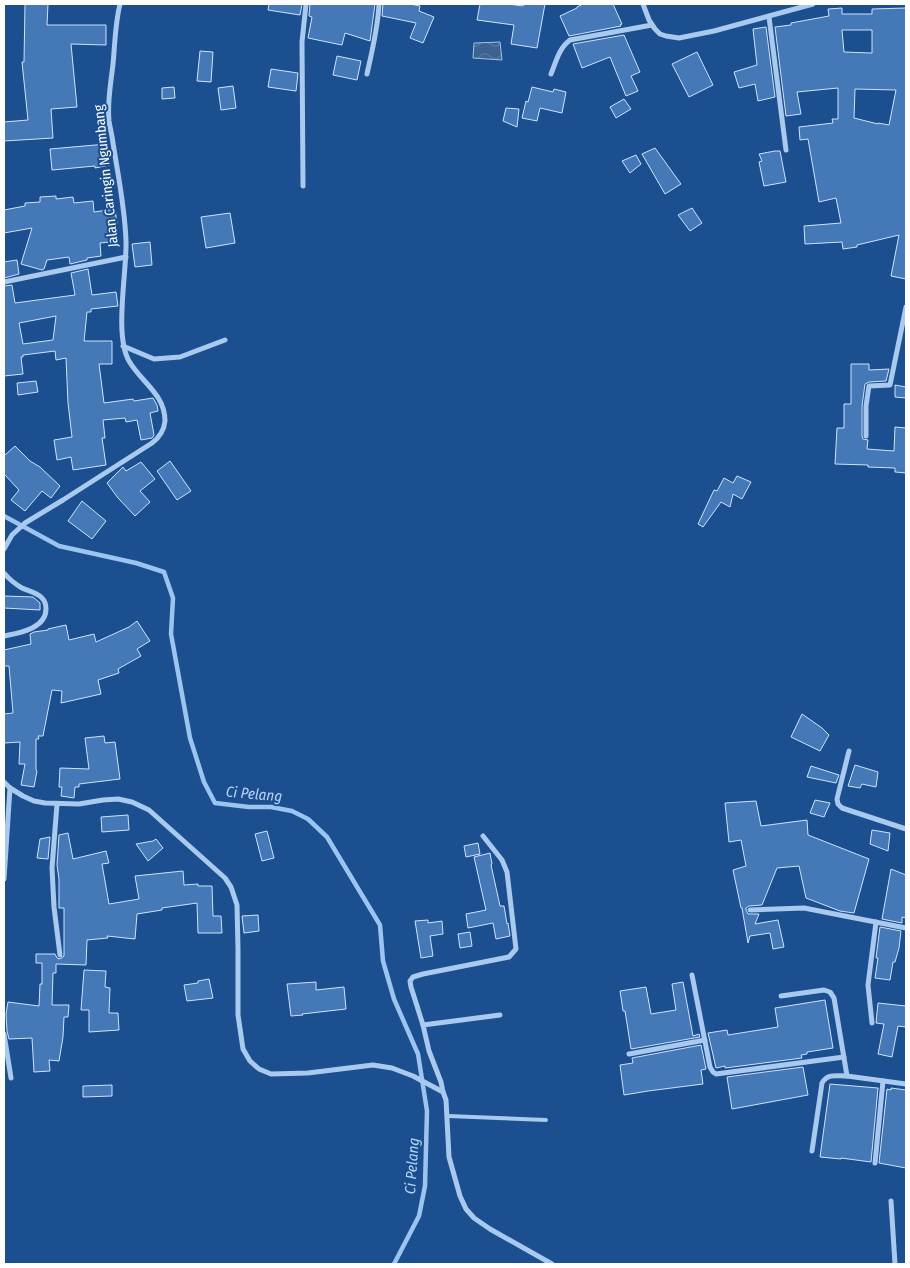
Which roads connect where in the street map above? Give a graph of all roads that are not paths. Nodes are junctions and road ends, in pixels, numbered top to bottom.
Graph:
1 (120, 4) edge
2 (306, 4) edge
3 (379, 4) edge
4 (643, 4) edge
5 (813, 4) edge
6 (769, 17) junction
7 (652, 25) junction
8 (367, 74) dead end
9 (551, 74) dead end
10 (786, 150) dead end
11 (303, 186) dead end
12 (126, 257) junction
13 (4, 282) edge
14 (906, 307) edge
15 (225, 340) dead end
16 (123, 346) junction
17 (866, 436) dead end
18 (4, 550) edge
19 (4, 573) edge
20 (4, 636) edge
21 (849, 751) dead end
22 (4, 782) edge
23 (10, 788) junction
24 (56, 804) junction
25 (906, 829) edge
26 (483, 836) dead end
27 (4, 879) edge
28 (750, 910) dead end
29 (876, 922) junction
30 (906, 928) edge
31 (60, 955) dead end
32 (692, 975) dead end
33 (781, 996) dead end
34 (500, 1015) dead end
35 (872, 1023) dead end
36 (423, 1025) junction
37 (4, 1034) edge
38 (705, 1040) junction
39 (630, 1054) dead end
40 (844, 1056) junction
41 (848, 1076) junction
42 (11, 1078) dead end
43 (883, 1081) junction
44 (906, 1084) edge
45 (443, 1092) junction
46 (448, 1116) junction
47 (546, 1120) dead end
48 (812, 1151) dead end
49 (875, 1164) dead end
50 (891, 1202) dead end
51 (552, 1264) edge
52 (895, 1264) edge

1 - 12 street, Jalan Caringin Ngumbang
2 - 11 street
3 - 8 street
4 - 7 street
5 - 6 street
6 - 7 street
6 - 10 street
7 - 9 street
12 - 13 street
12 - 16 street, Jalan Caringin Ngumbang
14 - 17 street
15 - 16 street
16 - 18 street, Jalan Caringin Ngumbang
19 - 20 street
21 - 25 street
22 - 23 street
23 - 24 street
23 - 27 street
24 - 31 street
24 - 45 street
26 - 36 street
28 - 29 street
29 - 30 street
29 - 35 street
32 - 38 street
33 - 40 street
34 - 36 street
36 - 45 street
37 - 42 street
38 - 39 street
38 - 40 street
40 - 41 street
41 - 43 street
41 - 48 street
43 - 44 street
43 - 49 street
45 - 46 street
46 - 47 lane
46 - 51 street
50 - 52 street

